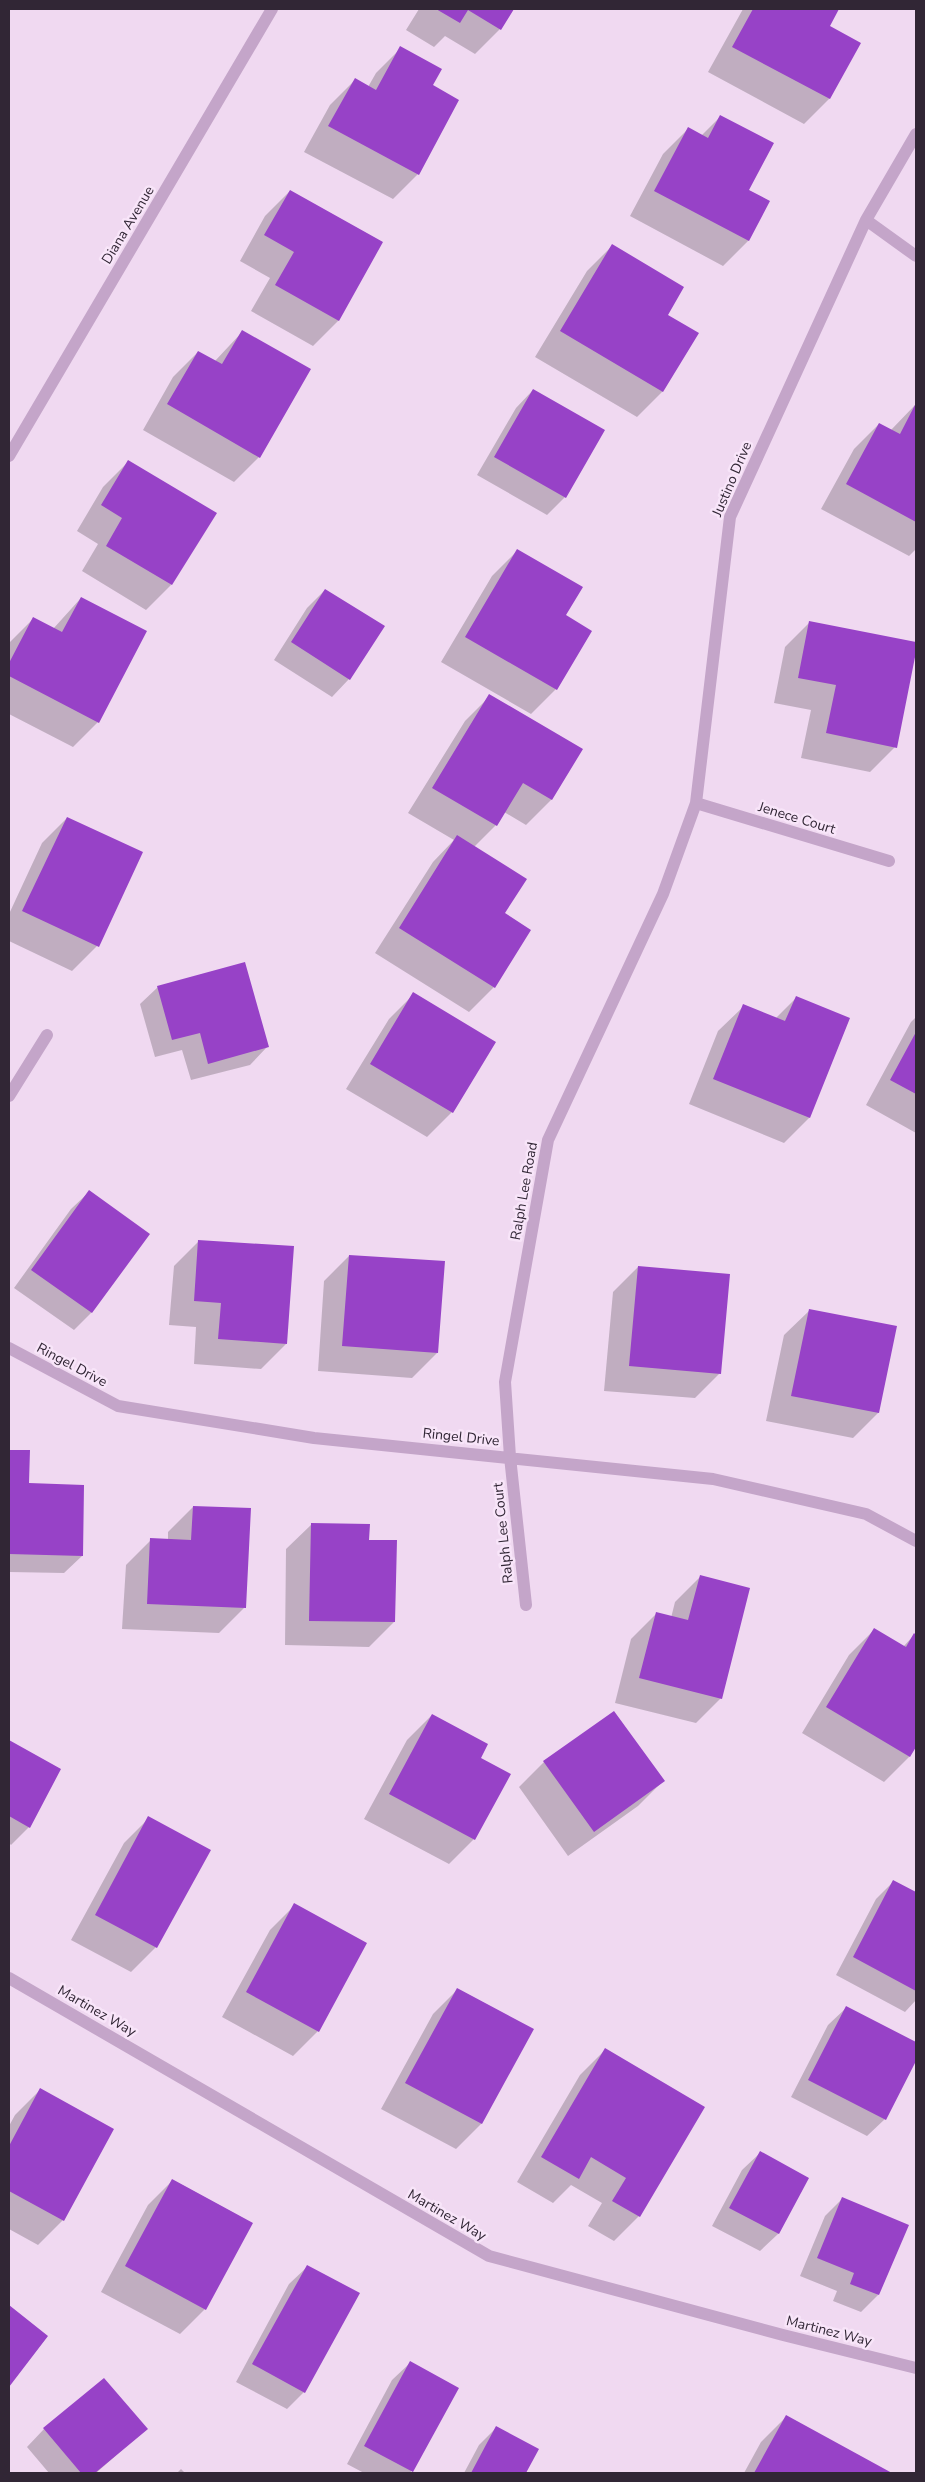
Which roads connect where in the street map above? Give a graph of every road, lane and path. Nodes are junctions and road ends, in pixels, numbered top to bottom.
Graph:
1 (272, 9) edge
2 (916, 134) edge
3 (866, 220) junction
4 (916, 256) edge
5 (9, 456) edge
6 (696, 804) junction
7 (889, 861) dead end
8 (663, 894) joint
9 (46, 1035) dead end
10 (9, 1096) edge
11 (9, 1348) edge
12 (510, 1457) junction
13 (916, 1541) edge
14 (526, 1605) dead end
15 (9, 1978) edge
16 (916, 2368) edge

1 - 5 street, Diana Avenue
2 - 3 street, Justino Drive
3 - 4 street
3 - 6 street, Justino Drive
6 - 7 street, Jenece Court
6 - 8 street, Justino Drive
8 - 12 street, Ralph Lee Road
9 - 10 street
11 - 12 street, Ringel Drive
12 - 13 street, Ringel Drive
12 - 14 street, Ralph Lee Court
15 - 16 street, Martinez Way

